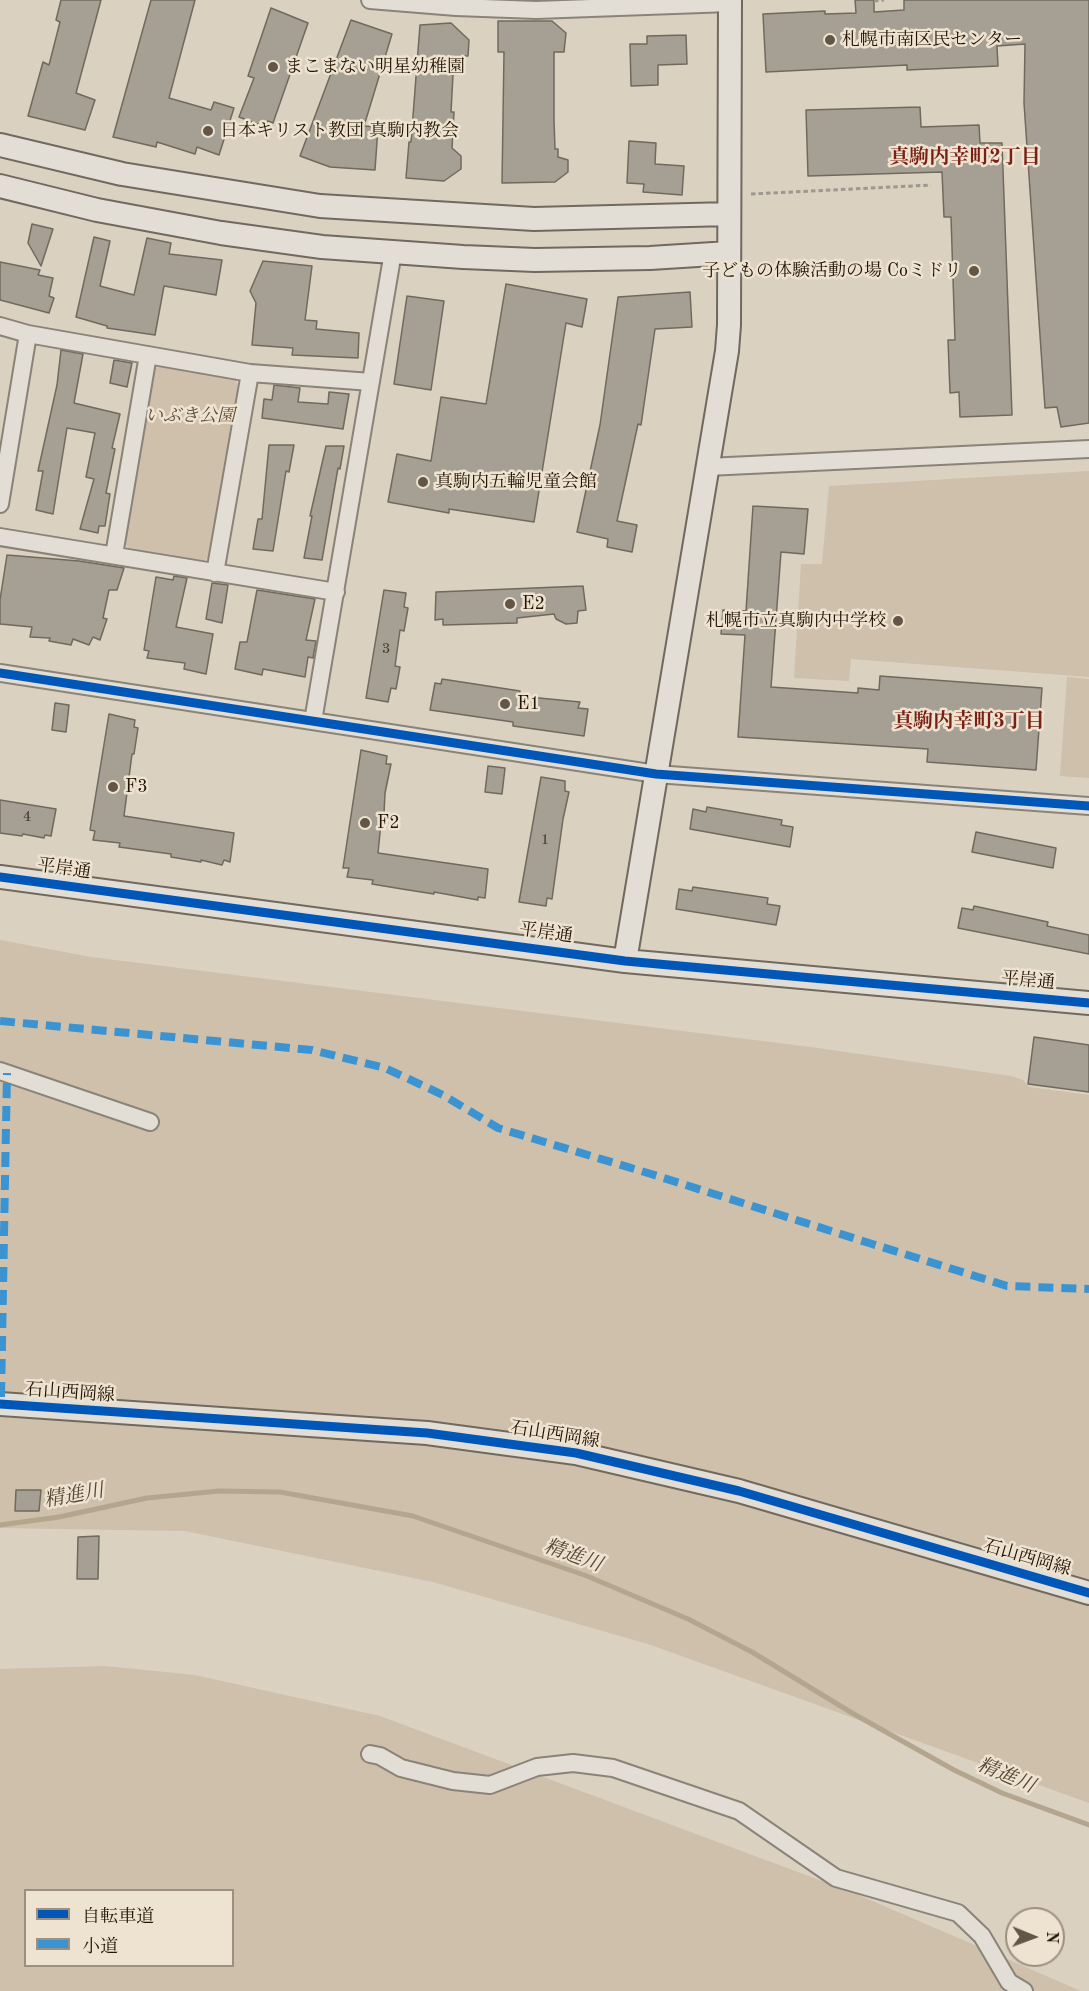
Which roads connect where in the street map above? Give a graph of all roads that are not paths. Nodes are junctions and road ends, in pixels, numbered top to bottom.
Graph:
1 (370, 0) edge
2 (730, 1) edge
3 (0, 145) edge
4 (0, 186) edge
5 (729, 214) junction
6 (393, 252) junction
7 (729, 253) junction
8 (0, 326) edge
9 (28, 334) junction
10 (148, 355) junction
11 (250, 373) junction
12 (371, 382) junction
13 (6, 433) edge
14 (1089, 449) edge
15 (707, 467) junction
16 (0, 504) edge
17 (0, 537) edge
18 (114, 555) junction
19 (215, 573) junction
20 (336, 592) junction
21 (0, 673) edge
22 (313, 721) junction
23 (656, 774) junction
24 (1089, 806) edge
25 (0, 877) edge
26 (625, 961) junction
27 (1089, 1003) edge
28 (0, 1071) edge
29 (150, 1122) dead end
30 (0, 1404) edge
31 (1089, 1593) edge
32 (370, 1754) dead end
33 (1024, 1991) edge

1 - 2 street
2 - 5 street
3 - 5 street
4 - 6 street
5 - 7 street
6 - 7 street
6 - 12 street
7 - 15 street
8 - 9 street
9 - 10 street
9 - 13 street
10 - 11 street
10 - 18 street
11 - 12 street
11 - 19 street
12 - 20 street
13 - 16 street
14 - 15 street
15 - 23 street
17 - 18 street
18 - 19 street
19 - 20 street
20 - 22 street
21 - 22 street
22 - 23 street
23 - 24 street
23 - 26 street
25 - 26 street, 平岸通
26 - 27 street, 平岸通
28 - 29 street
30 - 31 street, 石山西岡線
32 - 33 street

